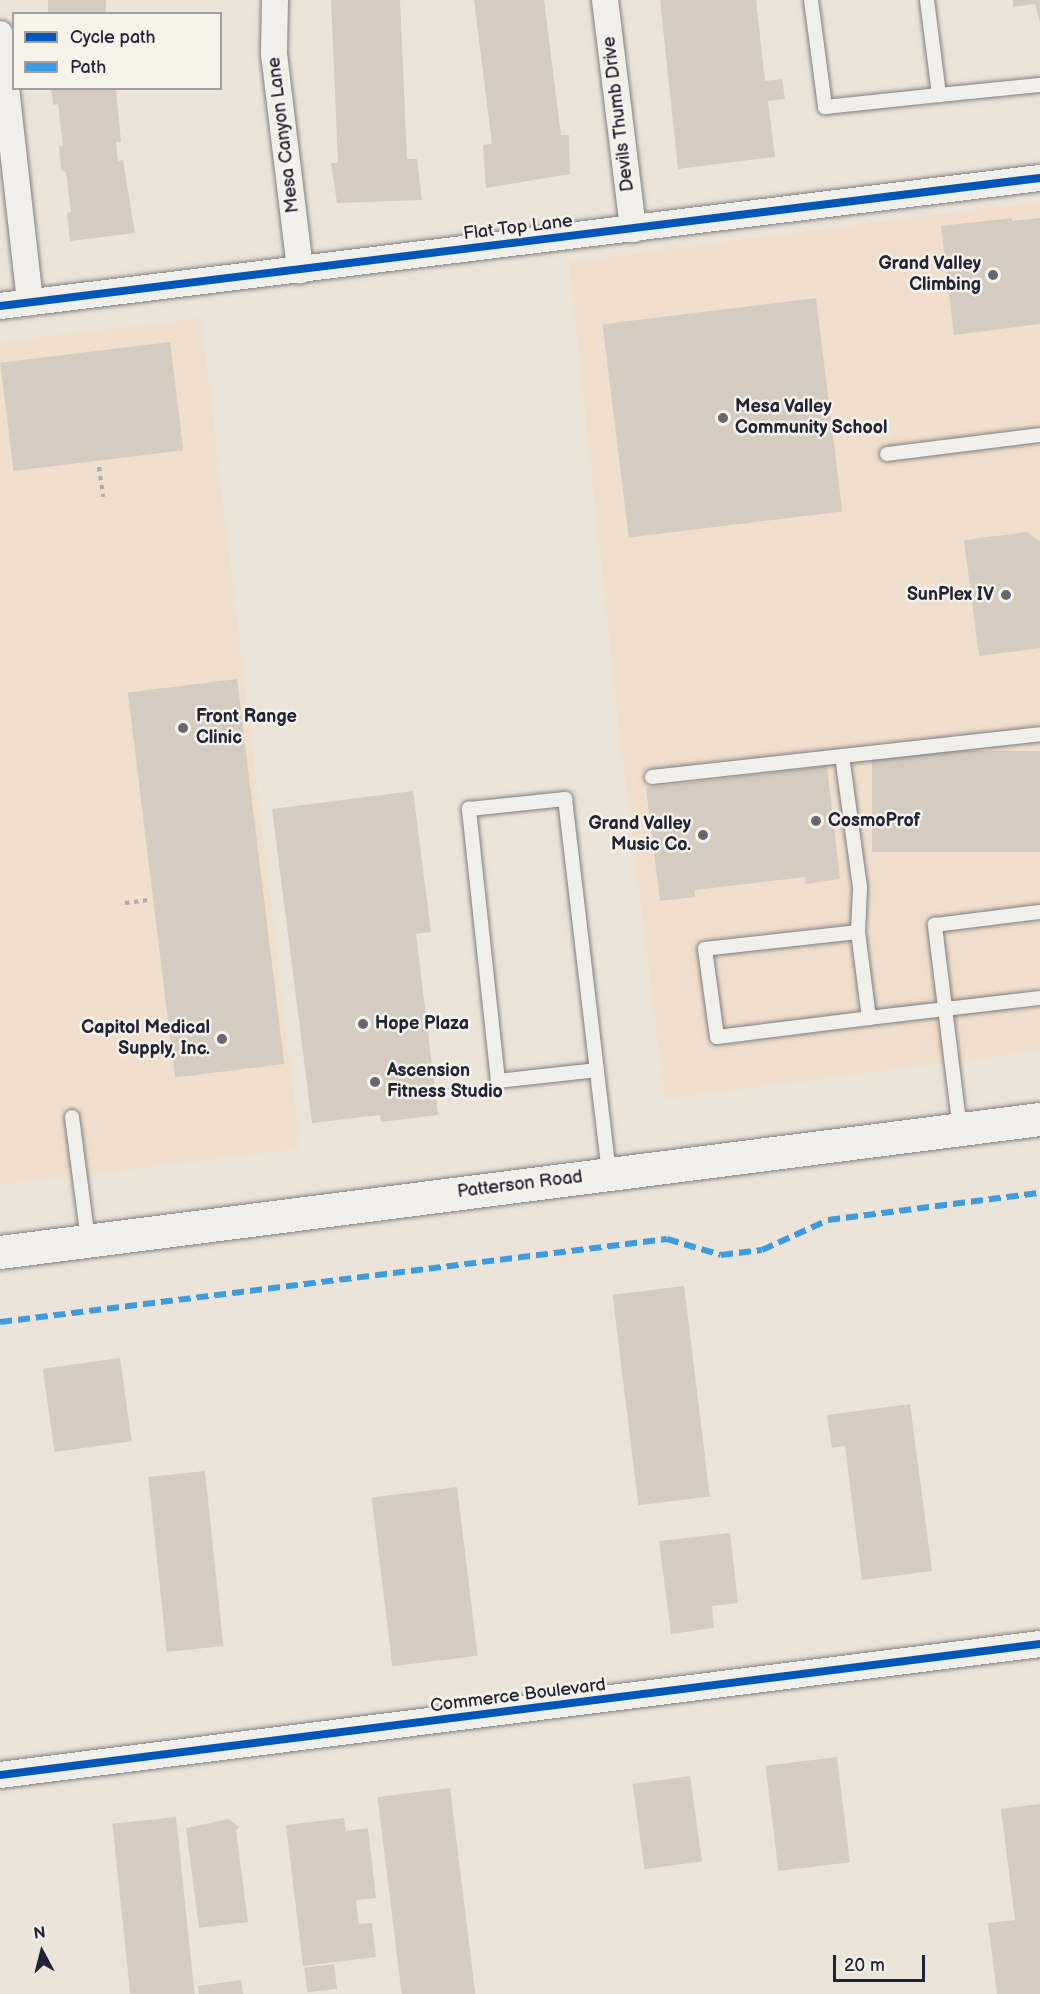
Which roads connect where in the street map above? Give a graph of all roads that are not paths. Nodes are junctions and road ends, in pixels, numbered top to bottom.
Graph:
1 (275, 0) edge
2 (605, 0) edge
3 (811, 0) edge
4 (927, 0) edge
5 (0, 34) edge
6 (1040, 85) edge
7 (939, 95) junction
8 (1040, 178) edge
9 (633, 229) junction
10 (300, 270) junction
11 (30, 302) junction
12 (0, 306) edge
13 (1040, 435) edge
14 (887, 454) dead end
15 (1040, 734) edge
16 (842, 756) junction
17 (652, 777) dead end
18 (1040, 912) edge
19 (858, 932) junction
20 (1040, 998) edge
21 (945, 1010) junction
22 (869, 1018) junction
23 (597, 1070) junction
24 (72, 1117) dead end
25 (1040, 1119) edge
26 (960, 1130) junction
27 (609, 1174) junction
28 (88, 1241) junction
29 (0, 1252) edge
30 (1040, 1644) edge
31 (0, 1775) edge

1 - 10 street, Mesa Canyon Lane
2 - 9 street, Devils Thumb Drive
3 - 7 lane
4 - 7 lane
5 - 11 street
6 - 7 lane
8 - 9 street, Flat Top Lane
9 - 10 street, Flat Top Lane
10 - 11 street, Flat Top Lane
11 - 12 street, Flat Top Lane
13 - 14 lane
15 - 16 lane
16 - 17 lane
16 - 19 lane
18 - 21 lane
19 - 22 lane
19 - 22 lane
20 - 21 lane
21 - 22 lane
21 - 26 lane
23 - 23 lane
23 - 27 lane
24 - 28 lane
25 - 26 main road, Patterson Road
26 - 27 main road, Patterson Road
27 - 28 main road, Patterson Road
28 - 29 main road, Patterson Road
30 - 31 street, Commerce Boulevard

